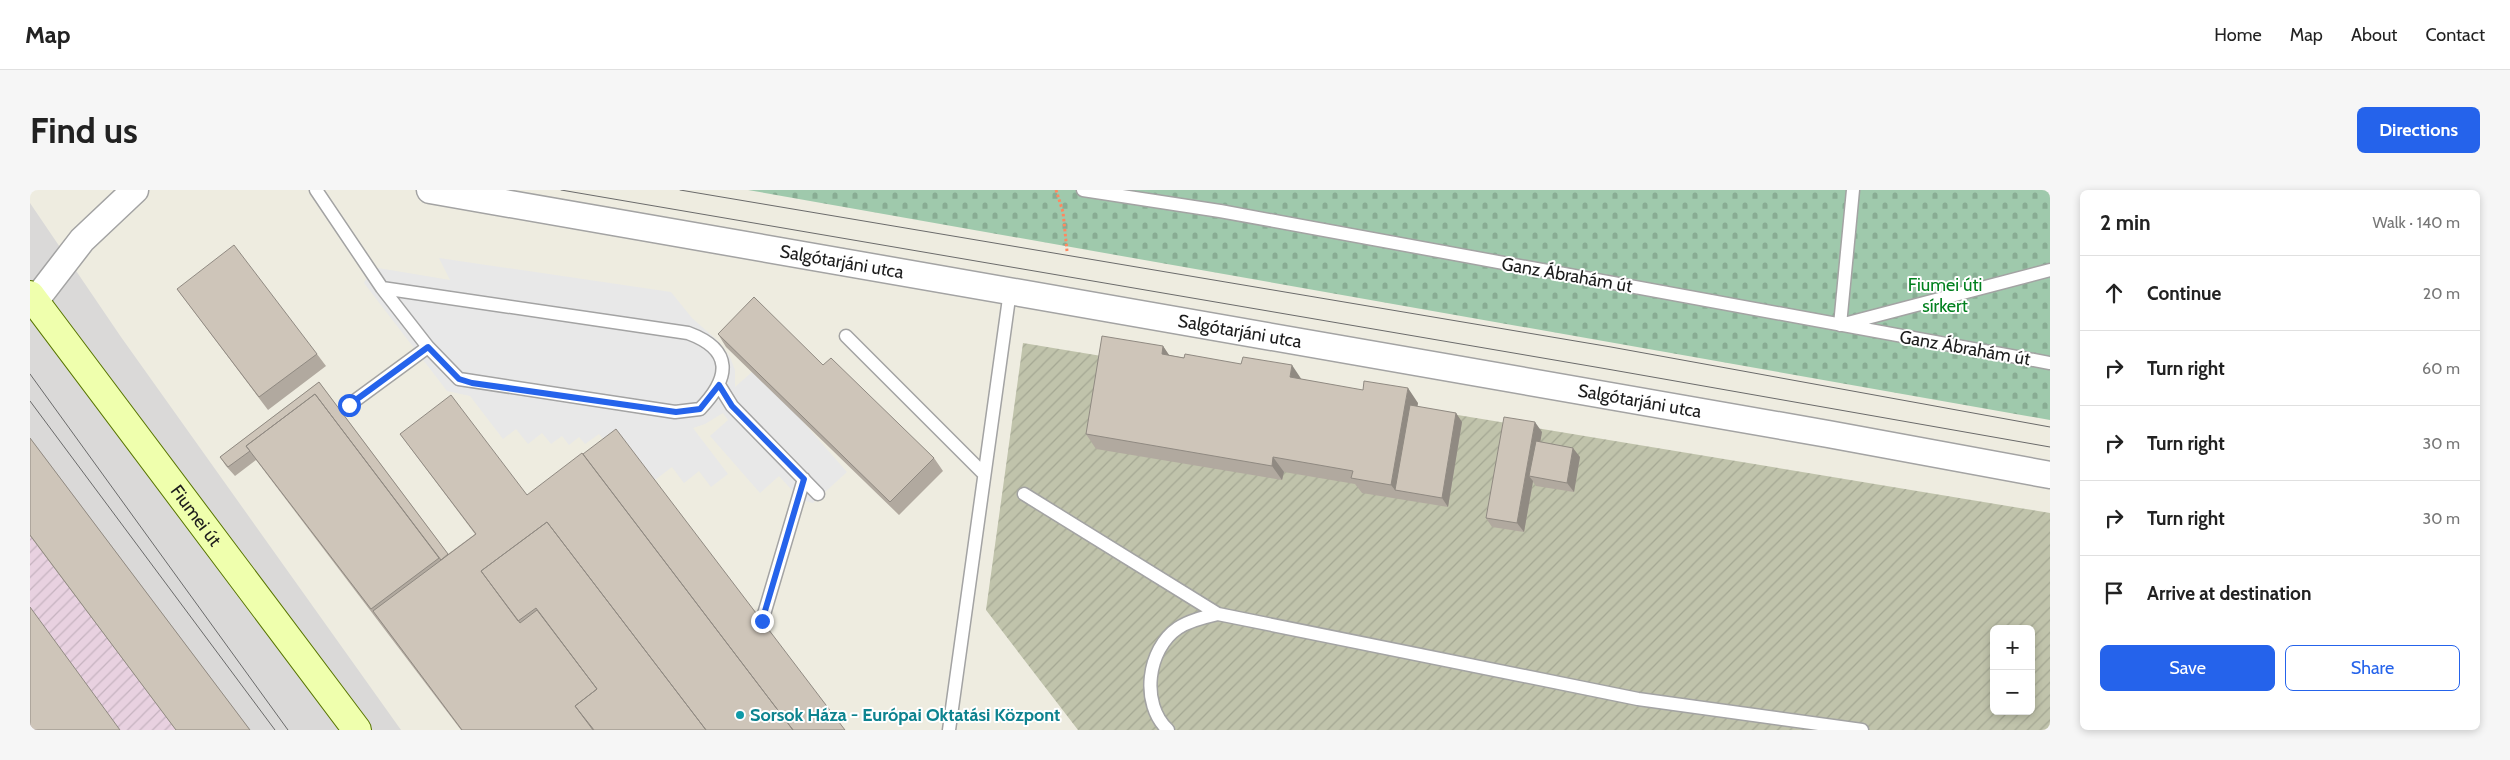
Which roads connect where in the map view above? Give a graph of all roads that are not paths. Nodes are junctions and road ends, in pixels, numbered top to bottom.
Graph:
1 (135, 190) edge
2 (316, 190) edge
3 (430, 190) edge
4 (1083, 190) edge
5 (1853, 190) edge
6 (2050, 270) edge
7 (382, 288) junction
8 (1010, 291) junction
9 (32, 298) edge
10 (1840, 325) junction
11 (846, 336) dead end
12 (428, 347) junction
13 (2050, 363) edge
14 (719, 385) junction
15 (349, 405) dead end
16 (984, 474) junction
17 (2050, 475) edge
18 (804, 479) junction
19 (818, 494) dead end
20 (1024, 494) dead end
21 (1218, 614) junction
22 (762, 621) edge
23 (357, 730) edge
24 (949, 730) edge
25 (1168, 730) edge
26 (1862, 730) edge

1 - 9 street, Fiumei út
2 - 7 lane
3 - 8 street, Salgótarjáni utca
4 - 10 lane, Ganz Ábrahám út
5 - 10 lane
6 - 10 lane
7 - 12 lane
7 - 14 lane
8 - 16 lane
8 - 17 street, Salgótarjáni utca
9 - 23 main road, Fiumei út
10 - 13 lane, Ganz Ábrahám út
11 - 16 lane
12 - 14 lane
12 - 15 lane
14 - 18 lane
16 - 24 lane
18 - 19 lane
18 - 22 lane
20 - 21 lane
21 - 25 lane
21 - 26 lane

